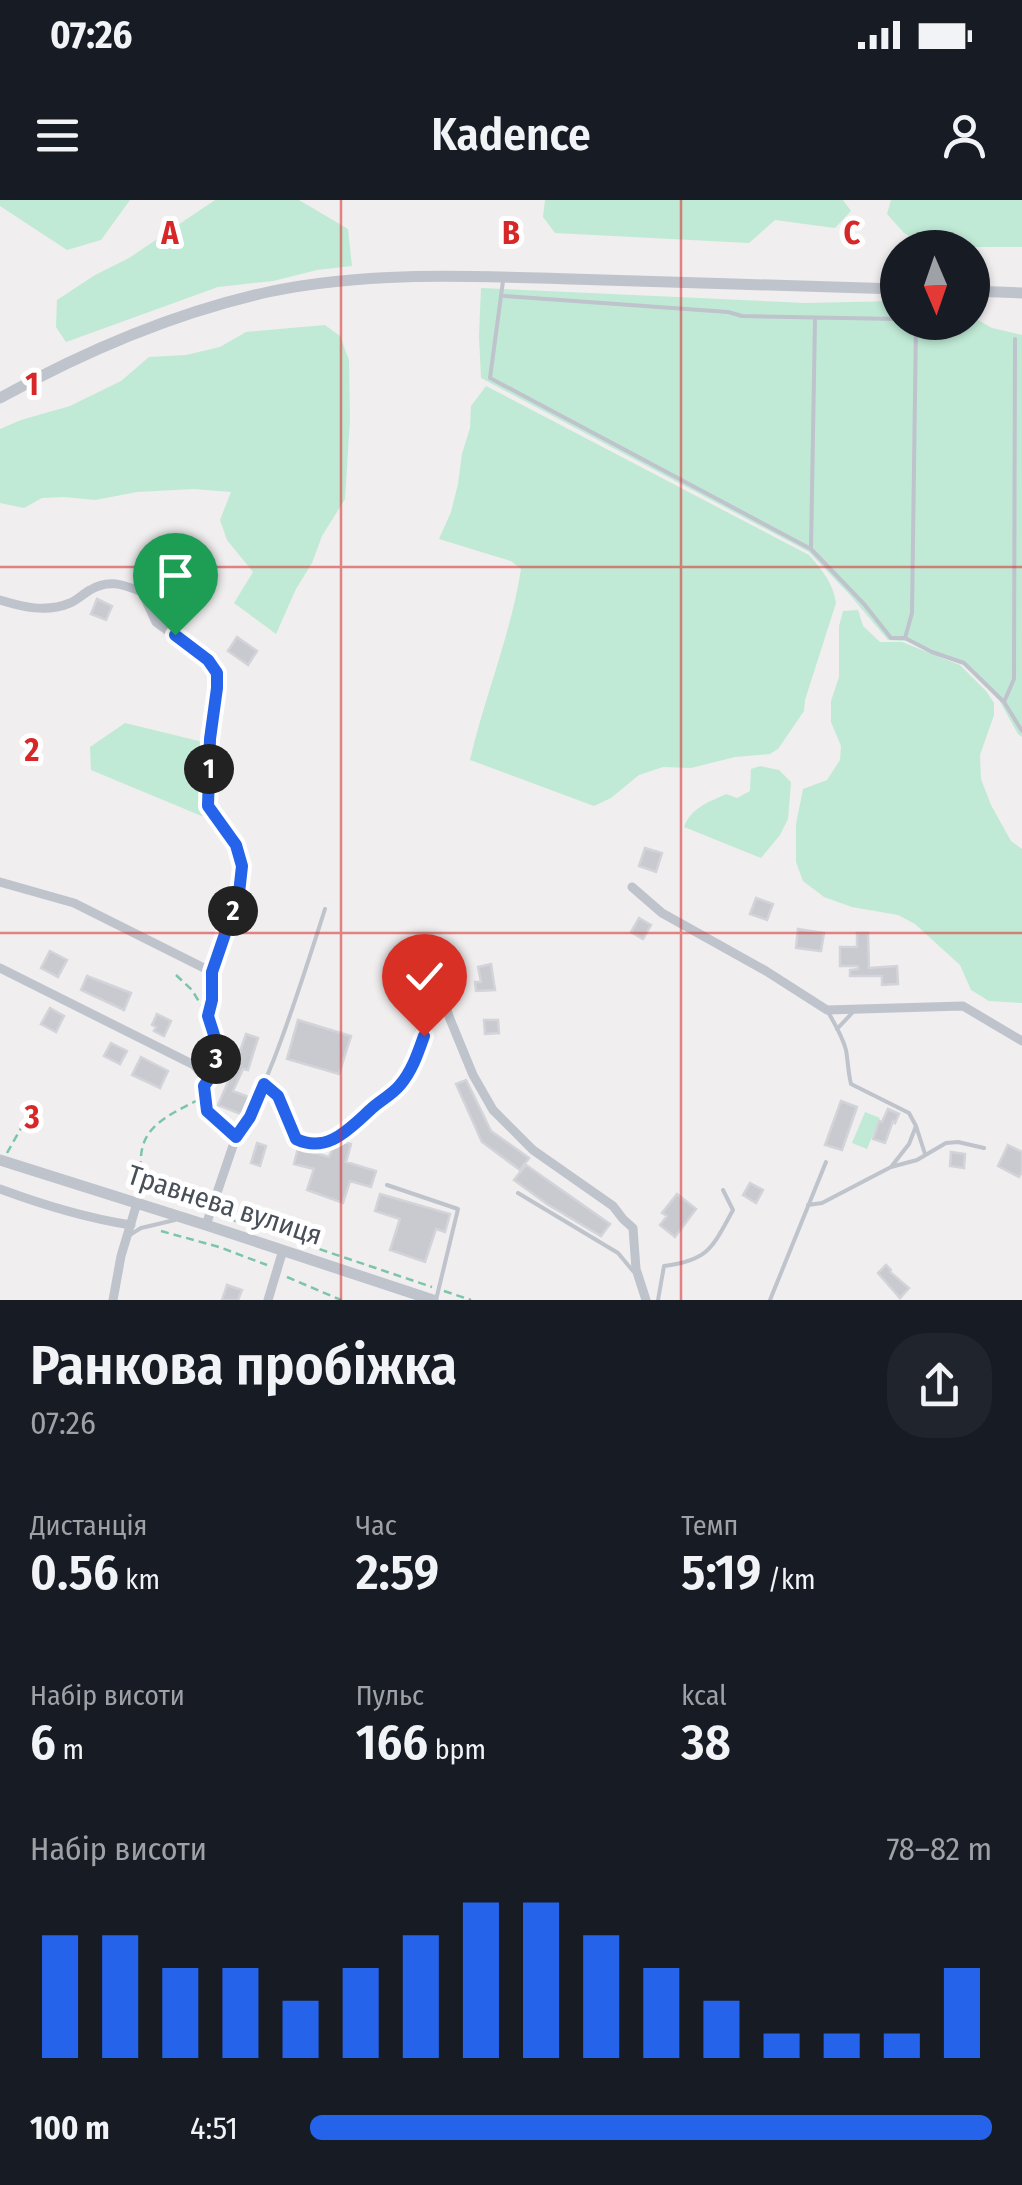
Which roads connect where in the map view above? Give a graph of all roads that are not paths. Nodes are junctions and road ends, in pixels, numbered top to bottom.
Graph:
1 (503, 277) junction
2 (880, 288) edge
3 (990, 291) edge
4 (1022, 292) edge
5 (503, 296) junction
6 (815, 318) junction
7 (880, 319) edge
8 (1015, 338) dead end
9 (916, 340) edge
10 (0, 398) edge
11 (811, 550) junction
12 (0, 600) edge
13 (905, 638) junction
14 (1004, 702) junction
15 (1022, 731) edge
16 (0, 882) edge
17 (632, 887) dead end
18 (325, 909) dead end
19 (432, 966) dead end
20 (0, 968) edge
21 (428, 1008) dead end
22 (856, 1009) junction
23 (827, 1010) junction
24 (838, 1030) junction
25 (1022, 1041) edge
26 (264, 1084) junction
27 (916, 1126) junction
28 (236, 1137) junction
29 (984, 1148) dead end
30 (925, 1154) junction
31 (3, 1157) edge
32 (826, 1162) dead end
33 (891, 1167) junction
34 (387, 1185) dead end
35 (0, 1190) edge
36 (723, 1190) dead end
37 (518, 1193) dead end
38 (142, 1204) junction
39 (808, 1205) junction
40 (185, 1218) junction
41 (209, 1218) junction
42 (136, 1226) junction
43 (284, 1250) junction
44 (640, 1282) junction
45 (435, 1296) edge
46 (113, 1300) edge
47 (268, 1300) edge
48 (646, 1300) edge
49 (658, 1300) edge
50 (770, 1300) edge

1 - 2 street
1 - 5 lane
1 - 10 street
3 - 4 street
5 - 6 lane
5 - 11 lane
6 - 7 lane
6 - 11 lane
8 - 14 lane
9 - 13 lane
11 - 13 lane
12 - 16 street
13 - 14 lane
14 - 15 lane
17 - 23 street
18 - 26 lane
19 - 44 street
20 - 28 street
21 - 26 lane
22 - 23 street
22 - 24 lane
22 - 25 street
23 - 24 lane
24 - 27 lane
26 - 28 lane
27 - 30 lane
27 - 33 lane
28 - 41 street
29 - 30 lane
30 - 33 lane
31 - 38 street, Травнева вулиця
32 - 39 lane
33 - 39 lane
34 - 45 lane
35 - 42 street
36 - 49 lane
37 - 44 lane
38 - 40 street, Травнева вулиця
38 - 42 street
39 - 50 lane
40 - 41 street, Травнева вулиця
40 - 42 lane
41 - 43 street, Травнева вулиця
42 - 46 street
43 - 45 street, Травнева вулиця
43 - 47 street
44 - 48 street

